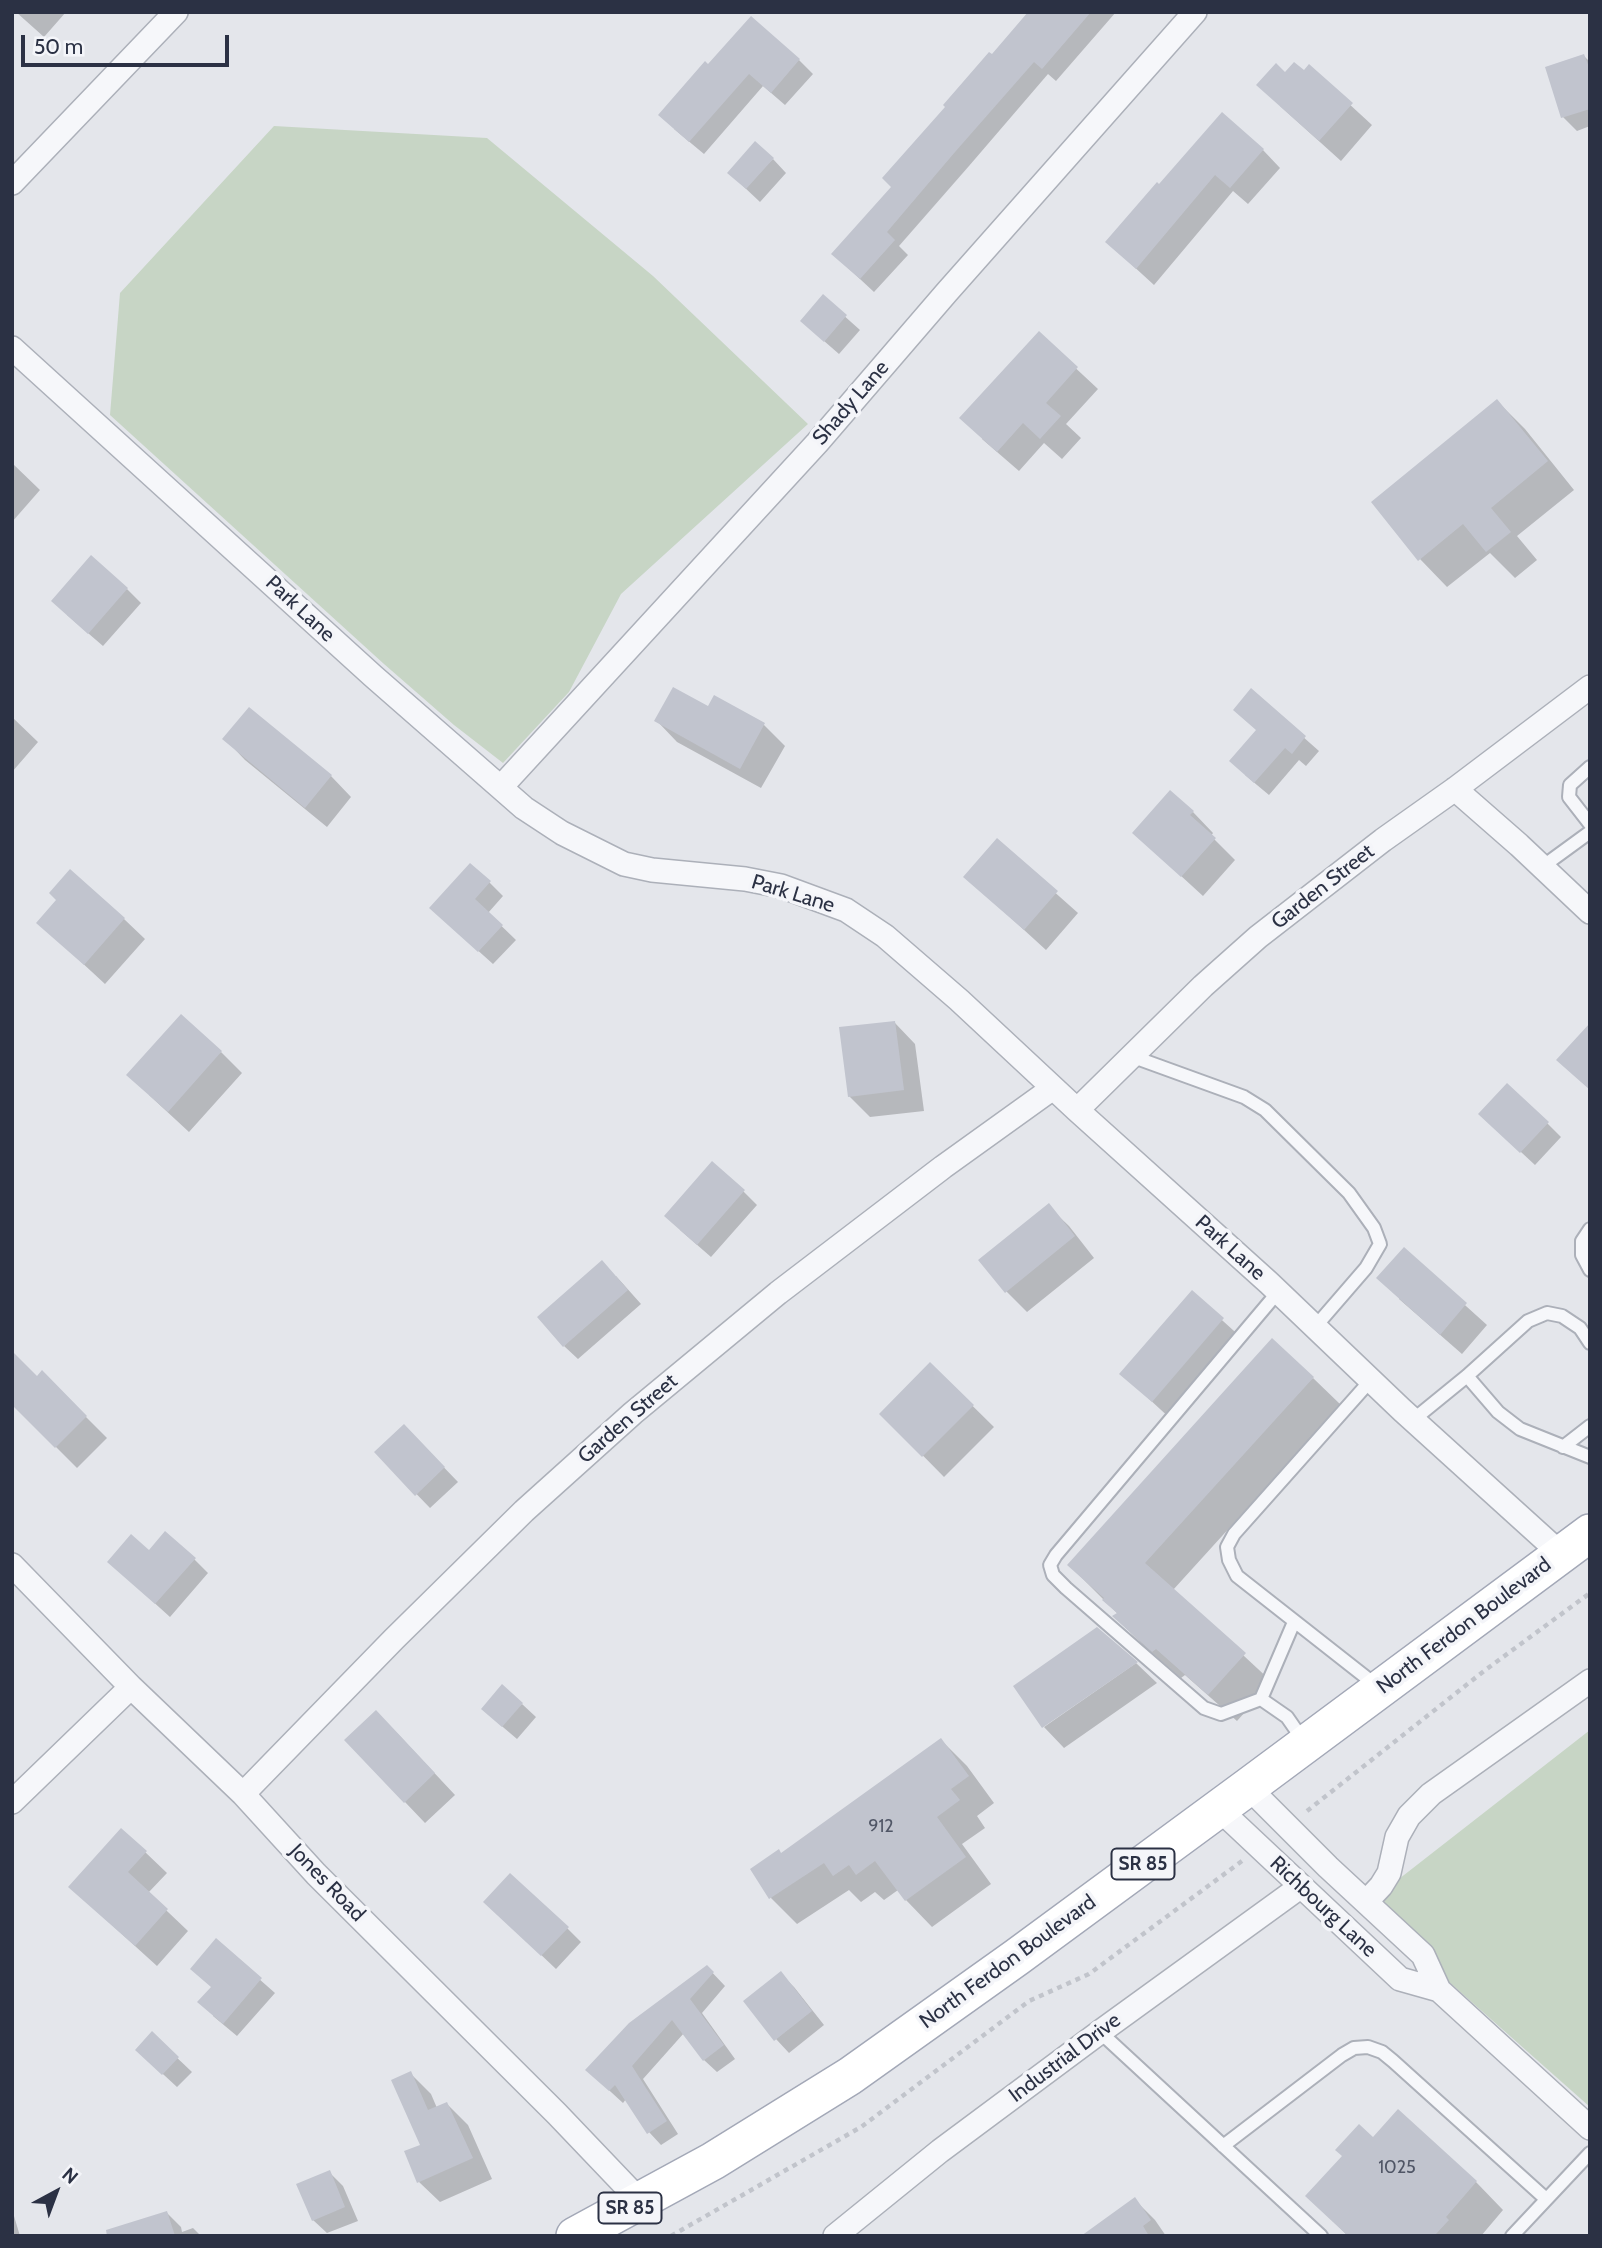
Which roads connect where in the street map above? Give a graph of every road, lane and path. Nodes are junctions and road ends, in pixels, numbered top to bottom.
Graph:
1 (176, 12) edge
2 (1195, 12) edge
3 (12, 183) edge
4 (12, 348) edge
5 (1590, 687) edge
6 (1590, 767) edge
7 (501, 787) junction
8 (1455, 789) junction
9 (1590, 824) edge
10 (1590, 832) edge
11 (1542, 867) junction
12 (1587, 905) edge
13 (1130, 1056) junction
14 (1052, 1088) junction
15 (1077, 1110) junction
16 (1590, 1229) edge
17 (1590, 1270) edge
18 (1278, 1292) junction
19 (1315, 1327) junction
20 (1590, 1343) edge
21 (1467, 1376) junction
22 (1371, 1380) junction
23 (1413, 1420) junction
24 (1590, 1426) edge
25 (1563, 1447) junction
26 (1590, 1457) edge
27 (1575, 1543) edge
28 (12, 1565) edge
29 (1590, 1593) edge
30 (1294, 1622) junction
31 (1590, 1681) edge
32 (131, 1686) junction
33 (1380, 1688) junction
34 (1261, 1699) junction
35 (1306, 1744) junction
36 (1248, 1787) junction
37 (243, 1794) junction
38 (12, 1802) edge
39 (1218, 1808) junction
40 (1287, 1827) junction
41 (1260, 1848) junction
42 (1300, 1887) junction
43 (1366, 1902) junction
44 (1438, 1990) junction
45 (1100, 2032) junction
46 (1590, 2129) edge
47 (1223, 2146) junction
48 (1590, 2153) edge
49 (1546, 2199) junction
50 (641, 2202) junction
51 (575, 2236) edge
52 (671, 2236) edge
53 (835, 2236) edge
54 (1321, 2236) edge
55 (1512, 2236) edge

1 - 3 street
2 - 7 street, Shady Lane
4 - 7 street, Park Lane
5 - 8 street, Garden Street
6 - 9 lane
7 - 14 street, Park Lane
8 - 11 street
8 - 13 street, Garden Street
10 - 11 lane
11 - 12 street
13 - 15 street, Garden Street
13 - 19 lane
14 - 15 street, Park Lane
14 - 37 street, Garden Street
15 - 18 street, Park Lane
16 - 17 lane
18 - 19 street, Park Lane
18 - 34 lane
19 - 22 street, Park Lane
20 - 21 lane
21 - 23 lane
21 - 25 lane
22 - 23 street, Park Lane
22 - 30 lane
23 - 27 street, Park Lane
24 - 25 lane
25 - 26 lane
27 - 33 main road, North Ferdon Boulevard / SR 85
28 - 32 street, Jones Road
29 - 40 path
30 - 33 lane
30 - 34 lane
31 - 43 street
32 - 37 street, Jones Road
32 - 38 street
33 - 35 main road, North Ferdon Boulevard / SR 85
34 - 35 lane
35 - 36 main road, North Ferdon Boulevard / SR 85
36 - 39 main road, North Ferdon Boulevard / SR 85
36 - 40 street, Richbourg Lane
37 - 50 street, Jones Road
39 - 41 street, Richbourg Lane
39 - 50 main road, North Ferdon Boulevard / SR 85
40 - 43 street, Richbourg Lane
41 - 42 street, Richbourg Lane
41 - 52 path
42 - 44 street, Richbourg Lane
42 - 45 street, Industrial Drive
43 - 44 street, Richbourg Lane
44 - 46 street, Richbourg Lane
45 - 47 lane
45 - 53 street, Industrial Drive
47 - 49 lane
47 - 54 lane
48 - 49 lane
49 - 55 lane
50 - 51 main road, North Ferdon Boulevard / SR 85

